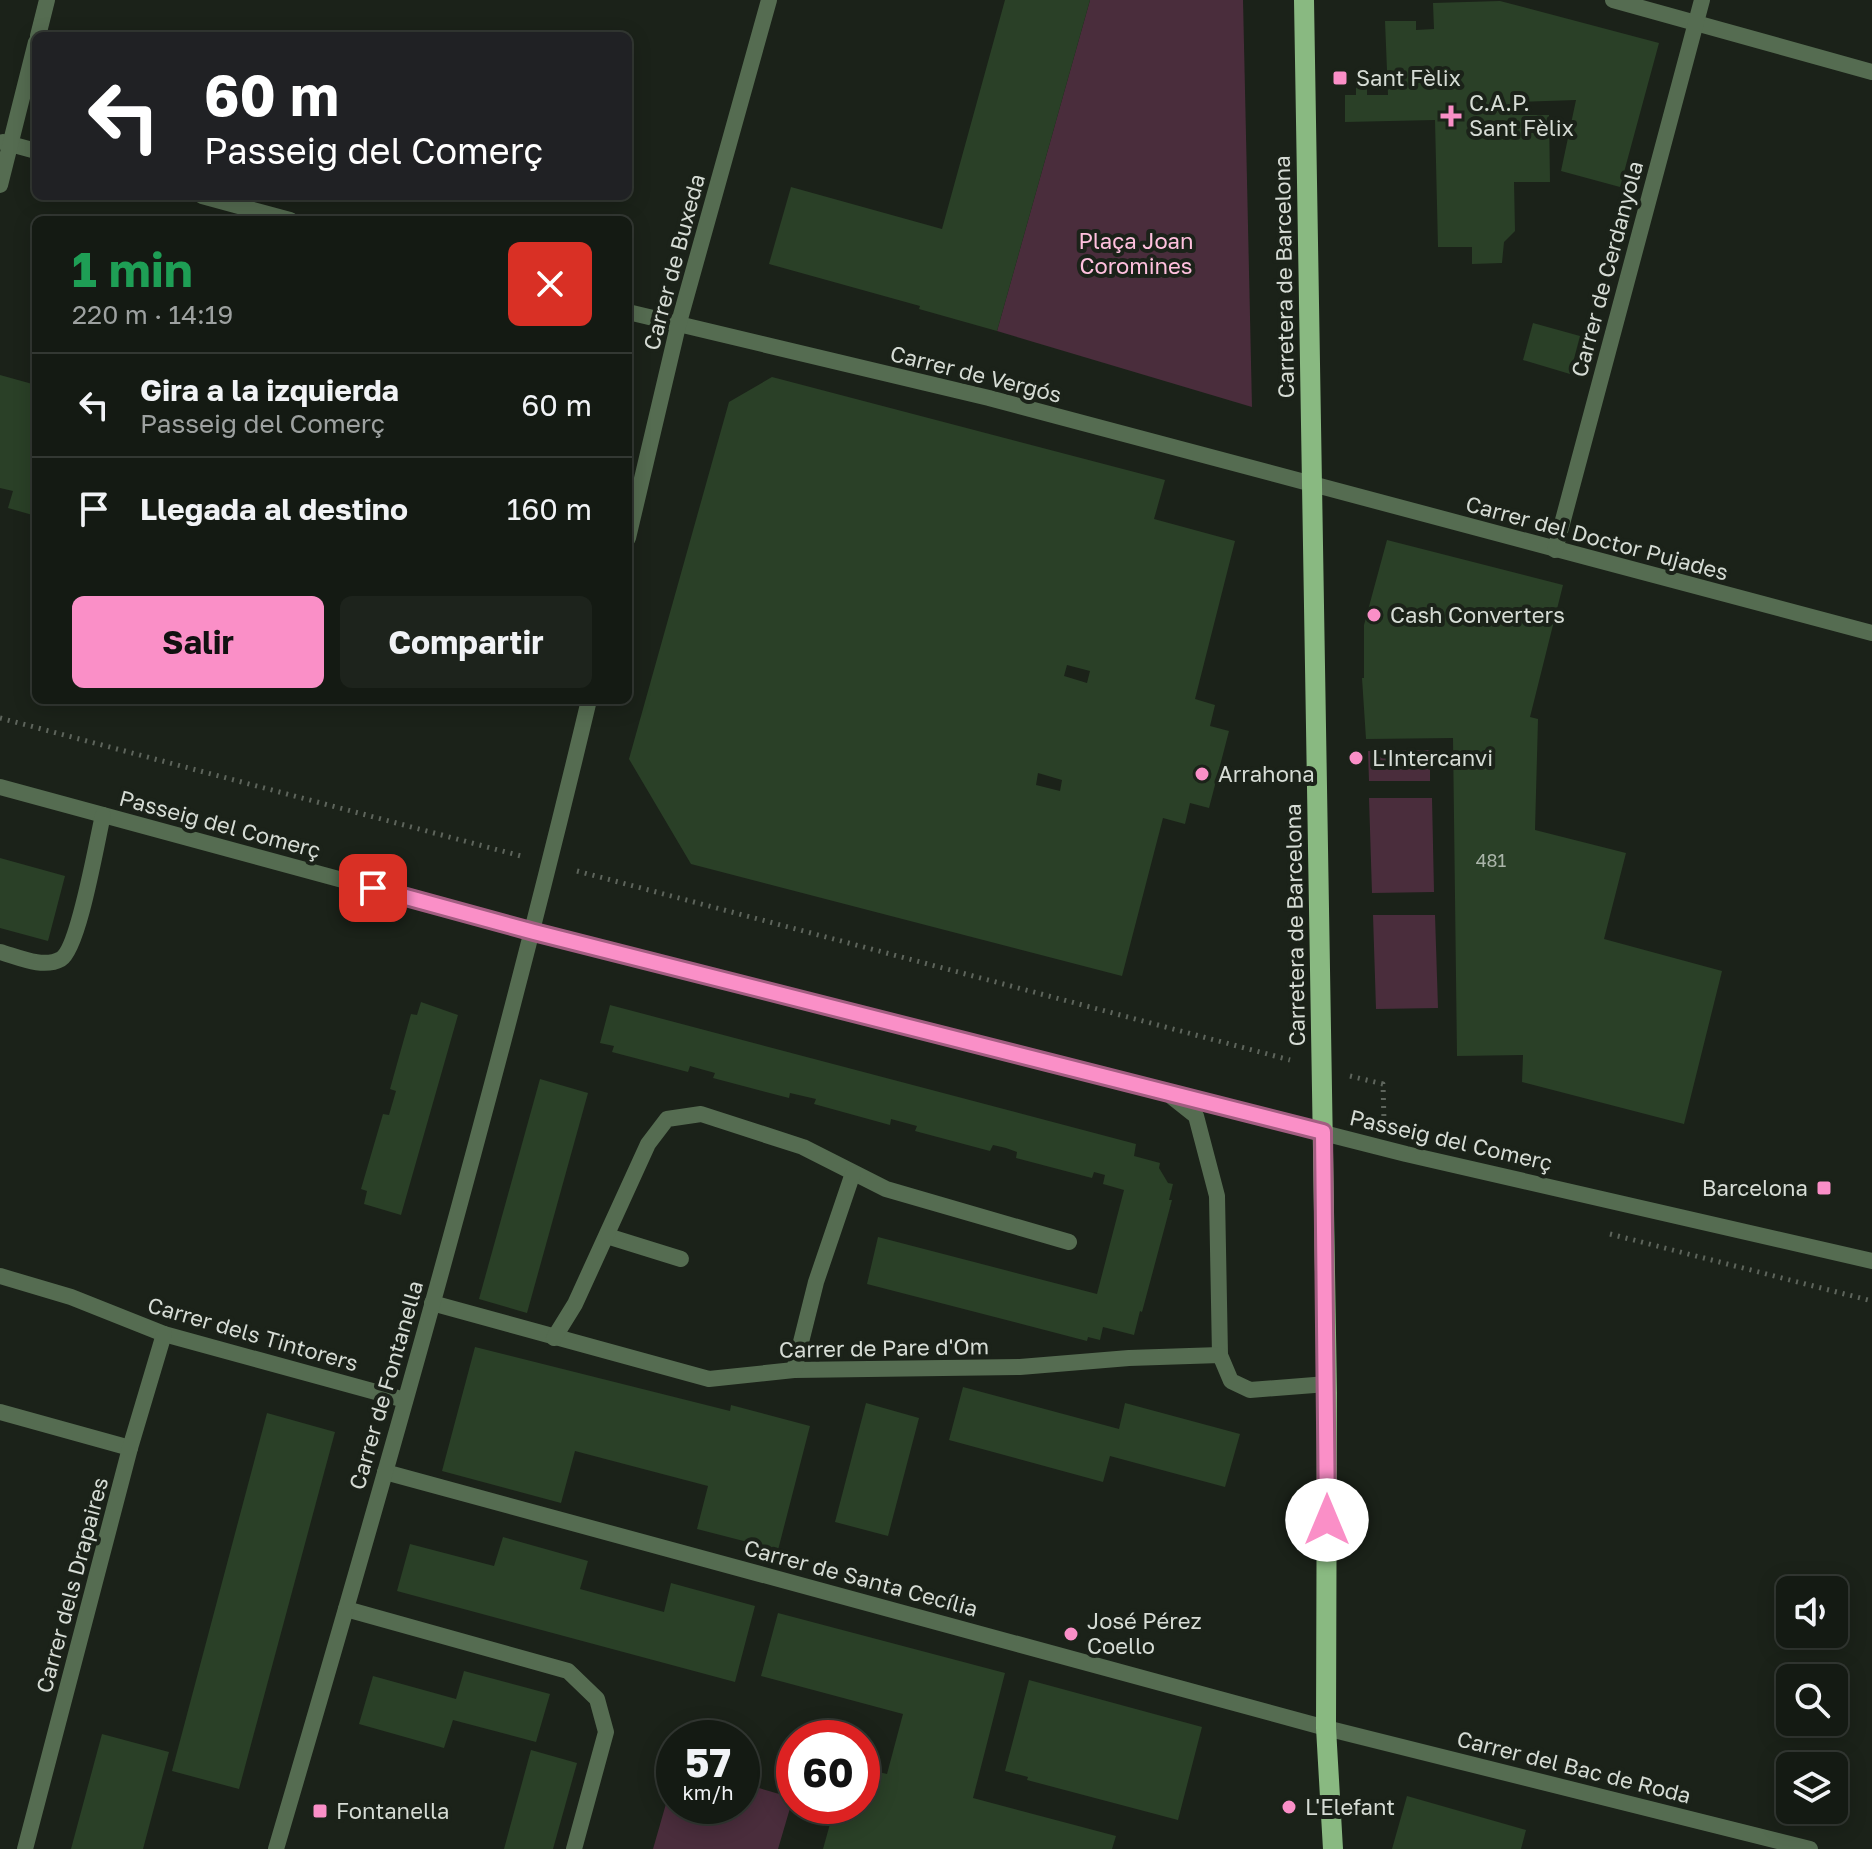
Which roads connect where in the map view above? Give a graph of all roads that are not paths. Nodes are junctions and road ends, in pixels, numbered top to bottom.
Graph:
1 (47, 0) edge
2 (769, 0) edge
3 (1304, 0) edge
4 (1613, 0) edge
5 (1702, 0) edge
6 (1696, 22) junction
7 (39, 32) edge
8 (32, 55) edge
9 (1872, 72) edge
10 (5, 142) edge
11 (32, 150) edge
12 (0, 185) edge
13 (217, 200) edge
14 (275, 216) edge
15 (632, 313) edge
16 (678, 326) junction
17 (1311, 486) junction
18 (632, 521) edge
19 (1555, 550) junction
20 (1872, 633) edge
21 (588, 704) edge
22 (0, 787) edge
23 (103, 815) junction
24 (534, 932) junction
25 (0, 952) edge
26 (1165, 1091) junction
27 (1323, 1132) junction
28 (853, 1173) junction
29 (607, 1236) junction
30 (1069, 1242) dead end
31 (681, 1259) dead end
32 (1872, 1261) edge
33 (0, 1276) edge
34 (432, 1303) junction
35 (164, 1334) junction
36 (554, 1338) junction
37 (1220, 1355) junction
38 (794, 1370) junction
39 (1327, 1384) junction
40 (405, 1400) junction
41 (0, 1412) edge
42 (130, 1448) junction
43 (385, 1472) junction
44 (346, 1609) junction
45 (1326, 1728) junction
46 (25, 1849) edge
47 (276, 1849) edge
48 (574, 1849) edge
49 (1333, 1849) edge
50 (1810, 1849) edge

1 - 7 street
2 - 16 street, Carrer de Buxeda
3 - 17 main road, Carretera de Barcelona
4 - 6 street
5 - 6 street, Carrer de Cerdanyola
6 - 9 street
6 - 19 street, Carrer de Cerdanyola
8 - 10 street
10 - 11 street
10 - 12 street
13 - 14 street
15 - 16 street, Carrer de Vergós
16 - 17 street, Carrer de Vergós
16 - 18 street, Carrer de Buxeda
17 - 19 street, Carrer del Doctor Pujades
17 - 27 main road, Carretera de Barcelona
19 - 20 street, Carrer del Doctor Pujades
21 - 24 street
22 - 23 street, Passeig del Comerç
23 - 24 street, Passeig del Comerç
23 - 25 street
24 - 26 street, Passeig del Comerç
24 - 34 street, Carrer de Fontanella
26 - 27 street, Passeig del Comerç
26 - 37 street
27 - 32 street, Passeig del Comerç
27 - 39 main road, Carretera de Barcelona
28 - 29 street
28 - 30 street
28 - 38 street
29 - 31 street
29 - 36 street
33 - 35 street, Carrer dels Tintorers
34 - 36 street, Carrer de Pare d'Om
34 - 40 street, Carrer de Fontanella
35 - 40 street, Carrer dels Tintorers
35 - 42 street, Carrer dels Drapaires
36 - 38 street, Carrer de Pare d'Om
37 - 38 street, Carrer de Pare d'Om
37 - 39 street
39 - 45 main road, Carretera de Barcelona
40 - 43 street, Carrer de Fontanella
41 - 42 street
42 - 46 street, Carrer dels Drapaires
43 - 44 street, Carrer de Fontanella
43 - 45 street, Carrer de Santa Cecília
44 - 47 street, Carrer de Fontanella
44 - 48 street
45 - 49 main road, Carretera de Barcelona
45 - 50 street, Carrer del Bac de Roda

